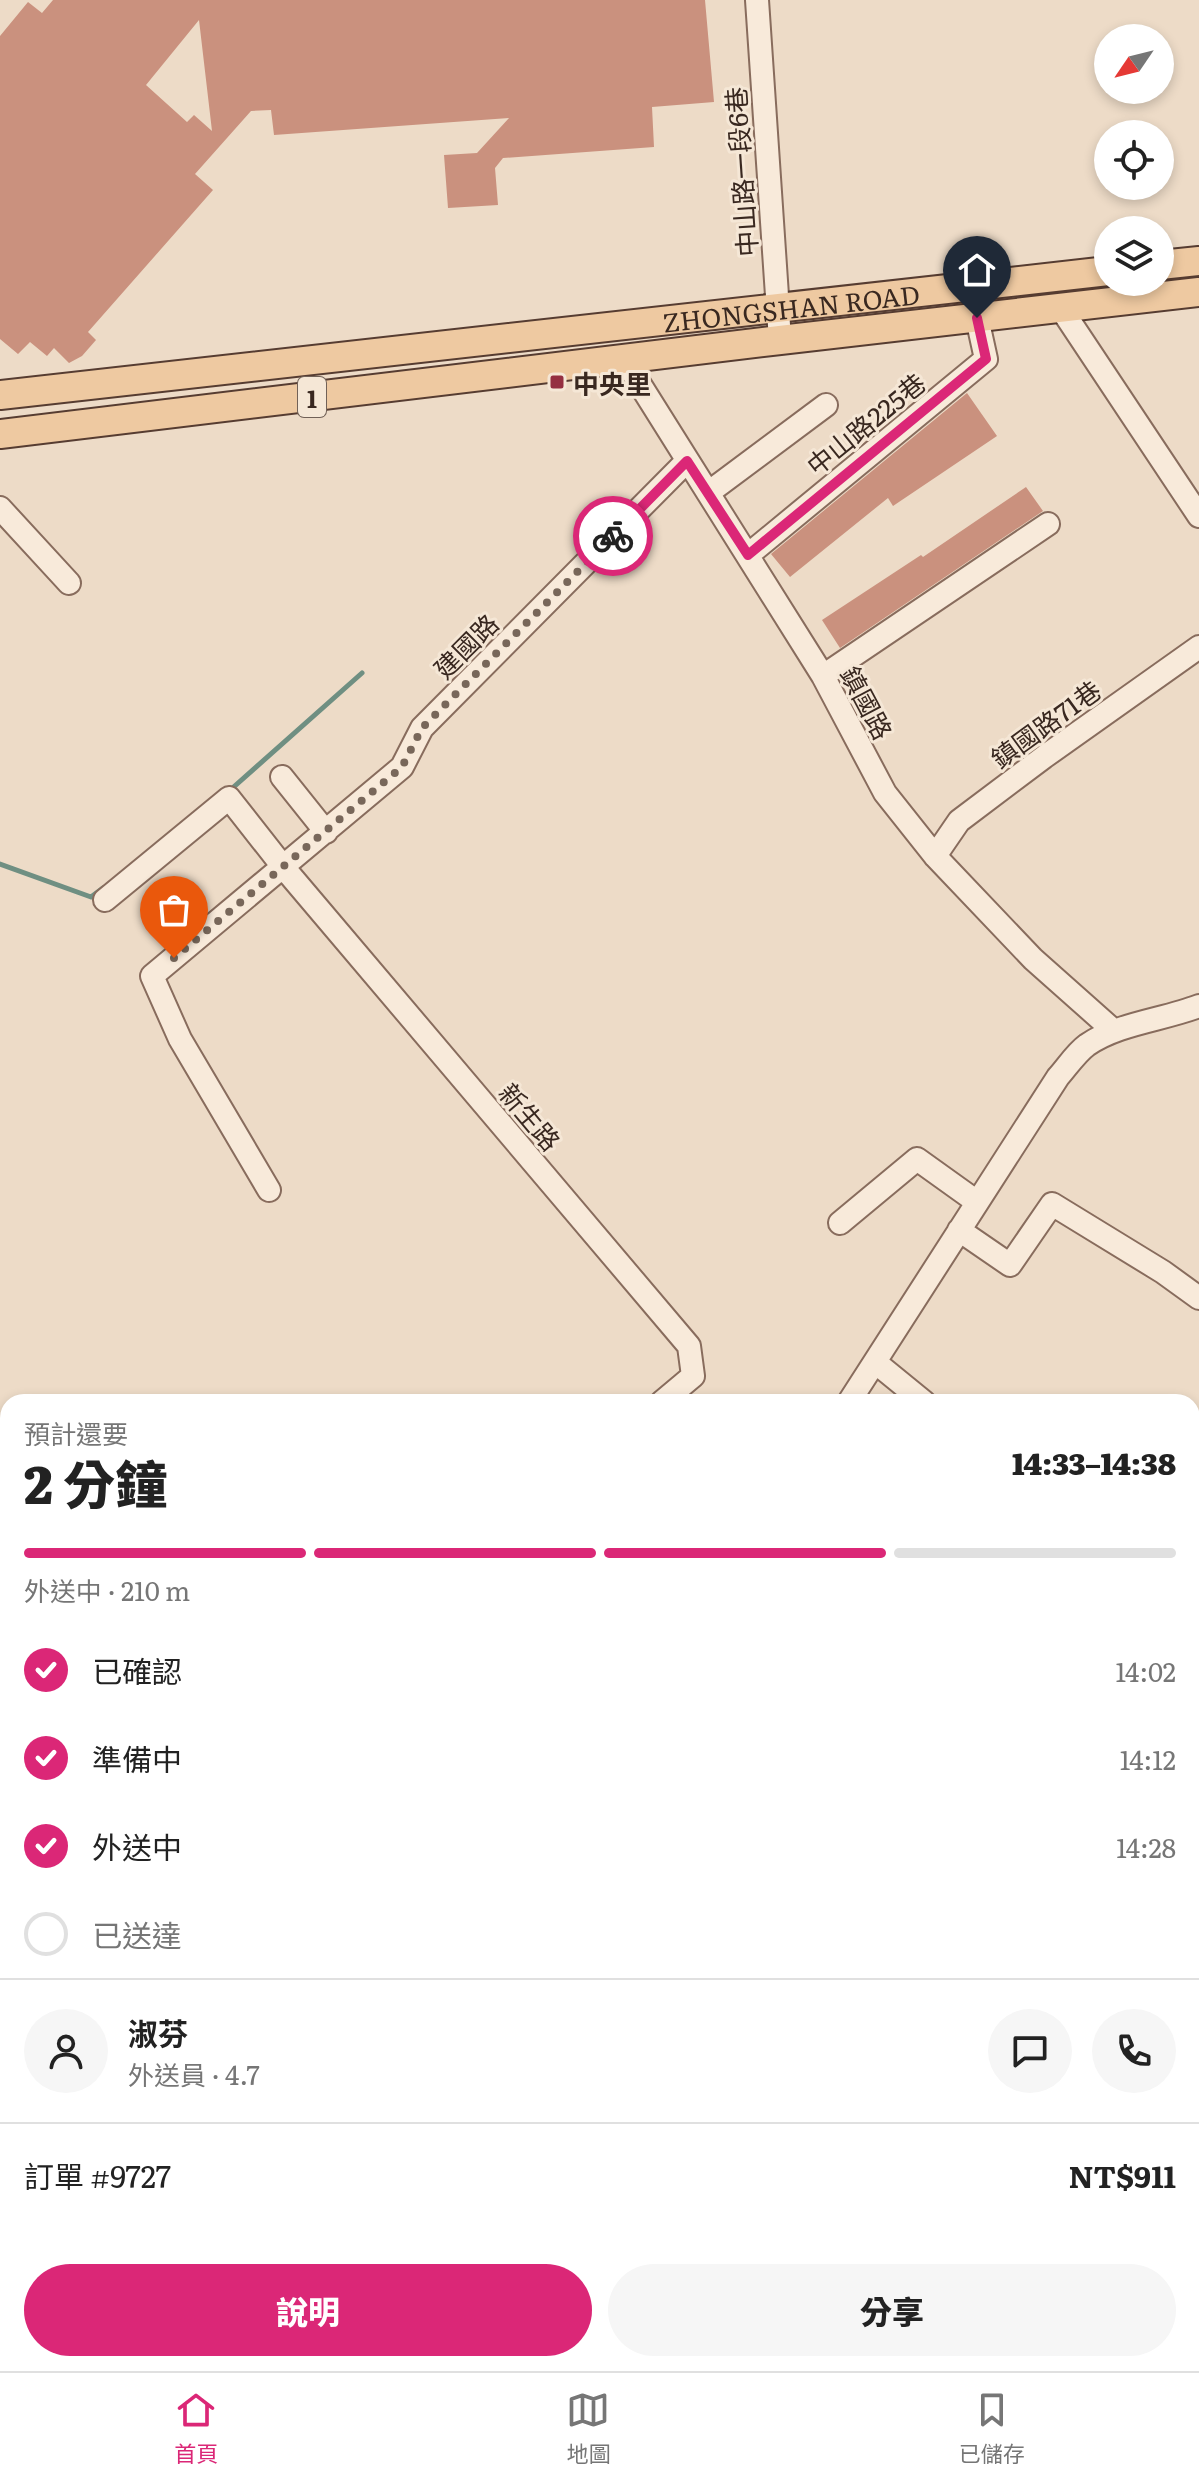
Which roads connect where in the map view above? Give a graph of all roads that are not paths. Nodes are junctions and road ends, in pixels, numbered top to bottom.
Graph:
1 (757, 0) edge
2 (1199, 261) edge
3 (1174, 264) edge
4 (1094, 273) edge
5 (1199, 292) edge
6 (1060, 307) junction
7 (777, 308) junction
8 (977, 318) junction
9 (780, 340) junction
10 (624, 359) junction
11 (0, 395) edge
12 (826, 405) dead end
13 (0, 434) edge
14 (687, 461) junction
15 (708, 493) junction
16 (0, 508) edge
17 (1199, 516) edge
18 (1048, 524) dead end
19 (748, 555) junction
20 (69, 583) dead end
21 (1199, 647) edge
22 (823, 676) junction
23 (282, 777) dead end
24 (326, 832) junction
25 (935, 856) junction
26 (284, 868) junction
27 (105, 900) dead end
28 (1199, 1006) edge
29 (1114, 1031) junction
30 (269, 1190) dead end
31 (977, 1202) junction
32 (840, 1223) dead end
33 (959, 1230) junction
34 (1199, 1298) edge
35 (875, 1362) junction
36 (672, 1394) edge
37 (854, 1394) edge
38 (914, 1394) edge

1 - 7 street, 中山路一段6巷
2 - 3 main road
4 - 7 main road, ZHONGSHAN ROAD / 1
5 - 6 main road, ZHONGSHAN ROAD / 1
6 - 8 main road, ZHONGSHAN ROAD / 1
6 - 17 street
7 - 9 street, 中山路一段6巷
7 - 11 main road, ZHONGSHAN ROAD / 1
8 - 9 main road, ZHONGSHAN ROAD / 1
8 - 19 street, 中山路225巷
9 - 10 main road, ZHONGSHAN ROAD / 1
10 - 13 main road, 1
10 - 14 street, 鎮國路
12 - 15 street
14 - 15 street, 鎮國路
14 - 24 street, 建國路
15 - 19 street, 鎮國路
16 - 20 street
18 - 22 street
19 - 22 street, 鎮國路
21 - 25 street, 鎮國路71巷
22 - 25 street, 鎮國路
23 - 24 street
24 - 26 street, 建國路
25 - 29 street, 鎮國路
26 - 27 street
26 - 30 street, 建國路
26 - 36 street, 新生路
28 - 29 street
29 - 31 street
31 - 32 street
31 - 33 street
33 - 34 street
33 - 35 street
35 - 37 street
35 - 38 street

